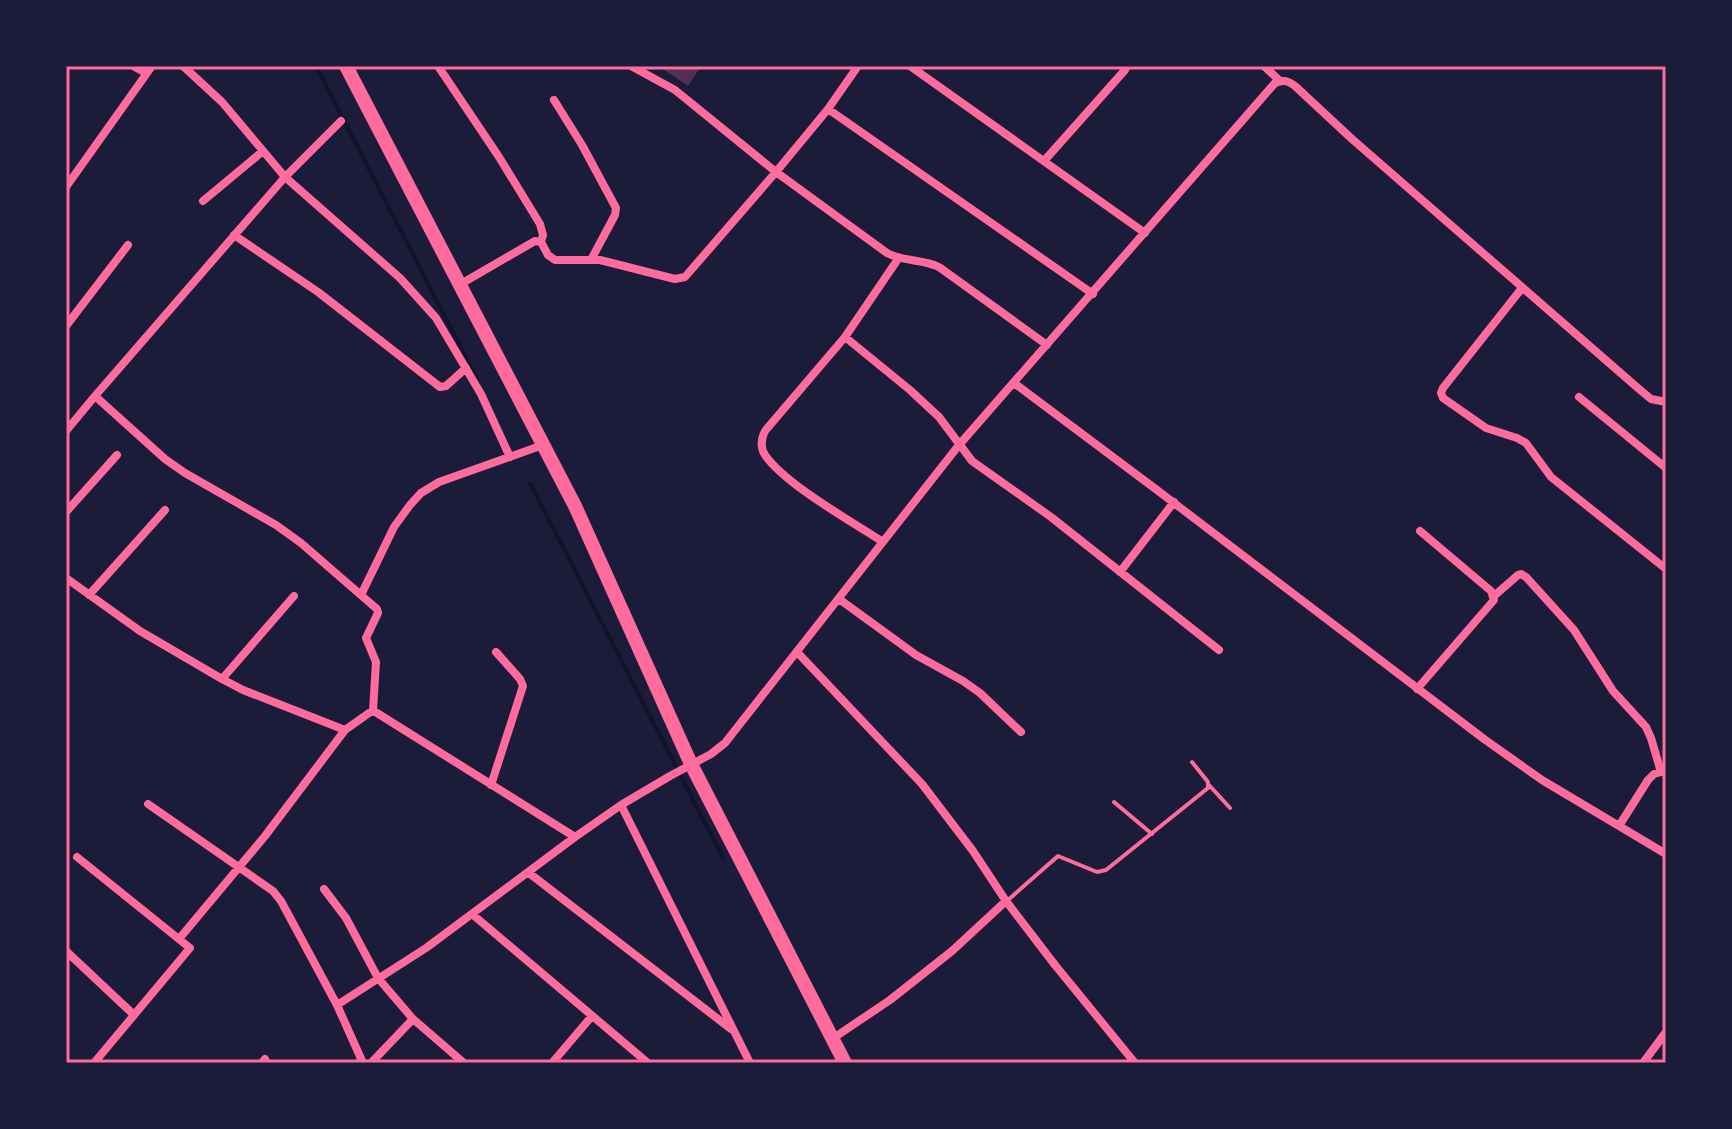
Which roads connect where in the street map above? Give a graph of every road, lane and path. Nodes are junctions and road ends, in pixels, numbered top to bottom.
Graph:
1 (133, 66) edge
2 (183, 66) edge
3 (346, 66) edge
4 (438, 66) edge
5 (631, 66) edge
6 (858, 66) edge
7 (910, 66) edge
8 (1127, 66) edge
9 (1264, 66) edge
10 (1280, 66) edge
11 (149, 69) edge
12 (1272, 73) junction
13 (1280, 81) junction
14 (554, 100) dead end
15 (828, 109) junction
16 (341, 121) dead end
17 (263, 151) junction
18 (1044, 161) junction
19 (776, 172) junction
20 (285, 177) junction
21 (66, 187) edge
22 (203, 201) dead end
23 (1145, 233) junction
24 (234, 235) junction
25 (541, 242) junction
26 (128, 245) dead end
27 (592, 258) junction
28 (898, 259) junction
29 (459, 285) junction
30 (1522, 288) junction
31 (1093, 294) junction
32 (66, 326) edge
33 (845, 337) junction
34 (1047, 345) junction
35 (466, 368) junction
36 (1014, 383) junction
37 (95, 396) junction
38 (1579, 397) dead end
39 (1665, 404) edge
40 (66, 431) edge
41 (543, 445) junction
42 (959, 445) junction
43 (117, 455) dead end
44 (510, 457) junction
45 (1666, 468) edge
46 (1174, 502) junction
47 (165, 510) dead end
48 (66, 512) edge
49 (1420, 531) dead end
50 (883, 542) junction
51 (1666, 569) edge
52 (1120, 572) junction
53 (66, 578) edge
54 (89, 595) junction
55 (361, 595) junction
56 (294, 596) dead end
57 (1494, 596) junction
58 (839, 599) junction
59 (1219, 650) dead end
60 (496, 652) dead end
61 (797, 652) junction
62 (222, 679) junction
63 (1417, 689) junction
64 (373, 711) junction
65 (345, 730) junction
66 (1021, 732) dead end
67 (1192, 762) dead end
68 (687, 766) junction
69 (1664, 771) edge
70 (491, 785) junction
71 (1209, 785) junction
72 (1114, 802) dead end
73 (148, 804) dead end
74 (621, 805) junction
75 (1230, 808) dead end
76 (1619, 826) junction
77 (1152, 834) junction
78 (575, 837) junction
79 (1666, 854) edge
80 (77, 857) dead end
81 (238, 866) junction
82 (529, 873) junction
83 (324, 889) dead end
84 (1006, 901) junction
85 (472, 914) junction
86 (179, 939) junction
87 (66, 951) edge
88 (378, 978) junction
89 (337, 1005) junction
90 (133, 1014) junction
91 (592, 1016) junction
92 (413, 1019) junction
93 (732, 1029) junction
94 (1666, 1032) edge
95 (832, 1039) junction
96 (746, 1061) edge
97 (94, 1063) edge
98 (370, 1063) edge
99 (464, 1063) edge
100 (552, 1063) edge
101 (648, 1063) edge
102 (845, 1063) edge
103 (1135, 1063) edge
104 (1643, 1063) edge

1 - 11 street
2 - 17 street
3 - 29 highway
4 - 25 street
5 - 19 street
6 - 15 street
7 - 18 street
8 - 18 street
9 - 12 street
10 - 12 street
11 - 21 street
12 - 13 street
13 - 23 street
13 - 30 street
14 - 27 street
15 - 19 street
15 - 31 street
16 - 20 street
17 - 20 street
17 - 22 street
18 - 23 street
19 - 27 street
19 - 28 street
20 - 24 street
20 - 35 street
23 - 31 street
24 - 35 street
24 - 37 street
25 - 27 street
25 - 29 street
26 - 32 street
28 - 33 street
28 - 34 street
29 - 41 highway
30 - 39 street
30 - 51 street
31 - 34 street
33 - 42 street
33 - 50 street
34 - 36 street
35 - 44 street
36 - 42 street
36 - 46 street
37 - 40 street
37 - 55 street
38 - 45 street
41 - 44 street
41 - 68 highway
42 - 50 street
42 - 52 street
43 - 48 street
44 - 55 street
46 - 52 street
46 - 63 street
47 - 54 street
49 - 57 street
50 - 58 street
52 - 59 street
53 - 54 street
54 - 62 street
55 - 64 street
56 - 62 street
57 - 63 street
57 - 69 street
58 - 61 street
58 - 66 street
60 - 70 street
61 - 68 street
61 - 84 street
62 - 65 street
63 - 76 street
64 - 65 street
64 - 70 street
65 - 81 street
67 - 71 lane
68 - 74 street
68 - 95 highway
69 - 76 street
70 - 78 street
71 - 75 lane
71 - 77 lane
72 - 77 lane
73 - 81 street
74 - 78 street
74 - 93 street
76 - 79 street
77 - 84 lane
78 - 82 street
80 - 86 street
81 - 86 street
81 - 89 street
82 - 85 street
82 - 93 street
83 - 88 street
84 - 95 street
84 - 103 street
85 - 88 street
85 - 91 street
86 - 90 street
87 - 90 street
88 - 89 street
88 - 92 street
89 - 98 street
90 - 97 street
91 - 100 street
91 - 101 street
92 - 98 street
92 - 99 street
93 - 96 street
94 - 104 street
95 - 102 highway

